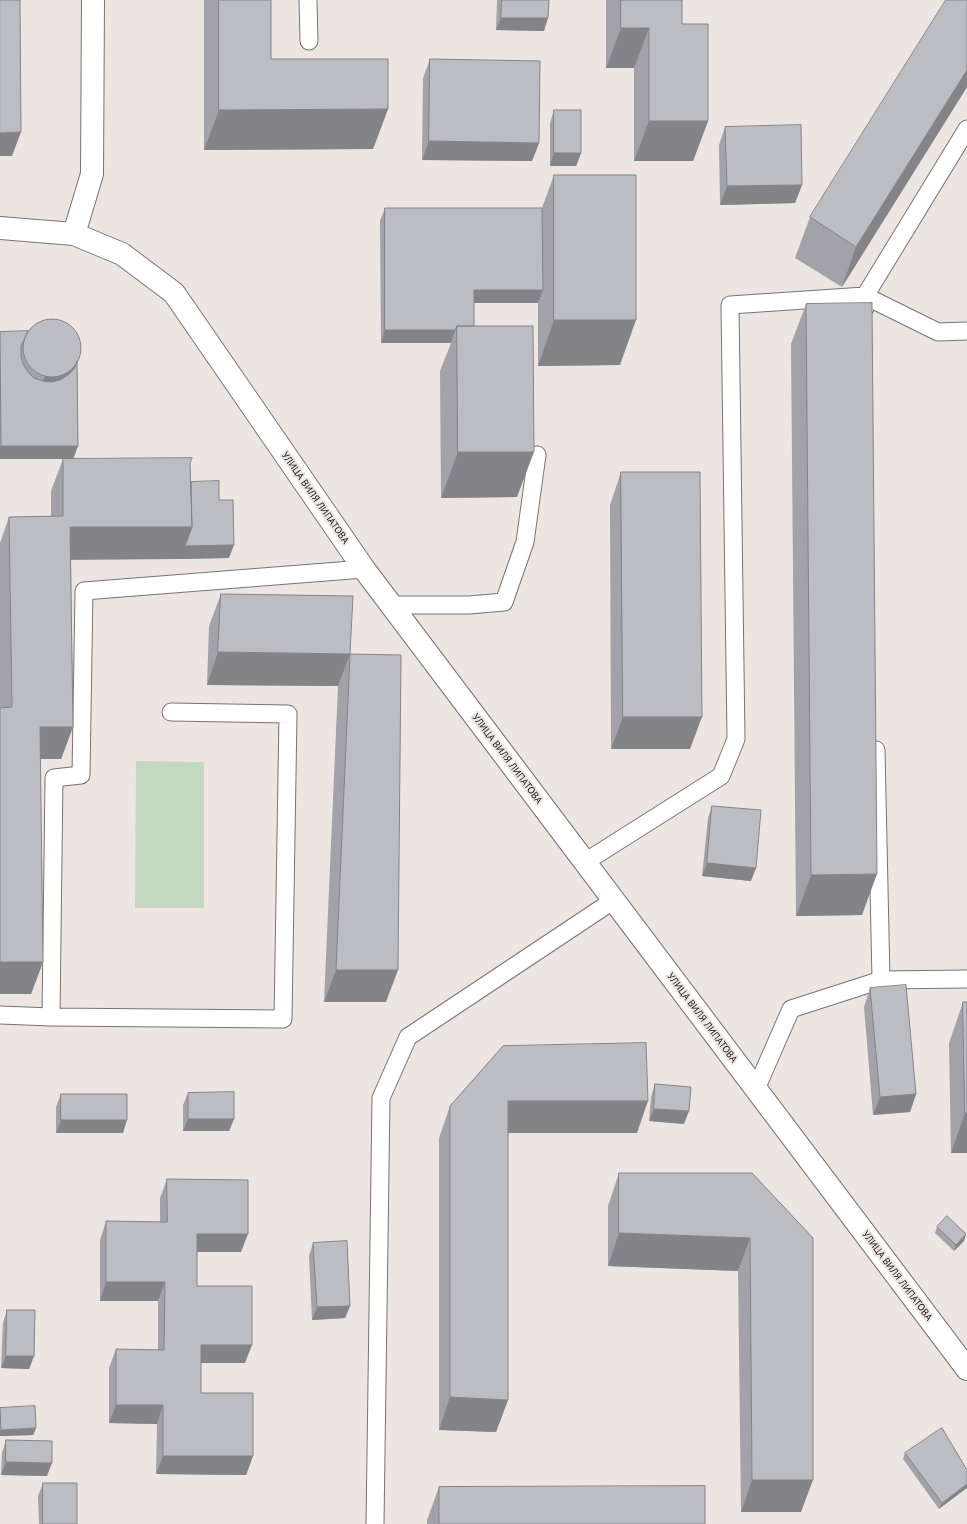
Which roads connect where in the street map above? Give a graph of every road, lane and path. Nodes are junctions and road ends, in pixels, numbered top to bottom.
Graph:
1 (93, 0) edge
2 (308, 0) edge
3 (309, 41) dead end
4 (967, 129) edge
5 (0, 228) edge
6 (74, 234) junction
7 (865, 296) junction
8 (866, 320) edge
9 (967, 330) edge
10 (537, 455) dead end
11 (364, 569) junction
12 (392, 605) junction
13 (171, 712) dead end
14 (875, 733) edge
15 (585, 862) junction
16 (614, 900) junction
17 (967, 979) edge
18 (881, 980) junction
19 (0, 1015) edge
20 (50, 1017) junction
21 (756, 1089) junction
22 (967, 1369) edge
23 (375, 1524) edge

1 - 6 street
2 - 3 lane
4 - 7 lane
5 - 6 street, УЛИЦА ВИЛЯ ЛИПАТОВА
6 - 11 street, УЛИЦА ВИЛЯ ЛИПАТОВА
7 - 8 lane
7 - 9 lane
7 - 15 lane
10 - 12 lane
11 - 12 street, УЛИЦА ВИЛЯ ЛИПАТОВА
11 - 20 lane
12 - 15 street, УЛИЦА ВИЛЯ ЛИПАТОВА
13 - 20 lane
14 - 18 lane
15 - 16 street, УЛИЦА ВИЛЯ ЛИПАТОВА
16 - 21 street, УЛИЦА ВИЛЯ ЛИПАТОВА
16 - 23 lane
17 - 18 lane
18 - 21 lane
19 - 20 lane
21 - 22 street, УЛИЦА ВИЛЯ ЛИПАТОВА

